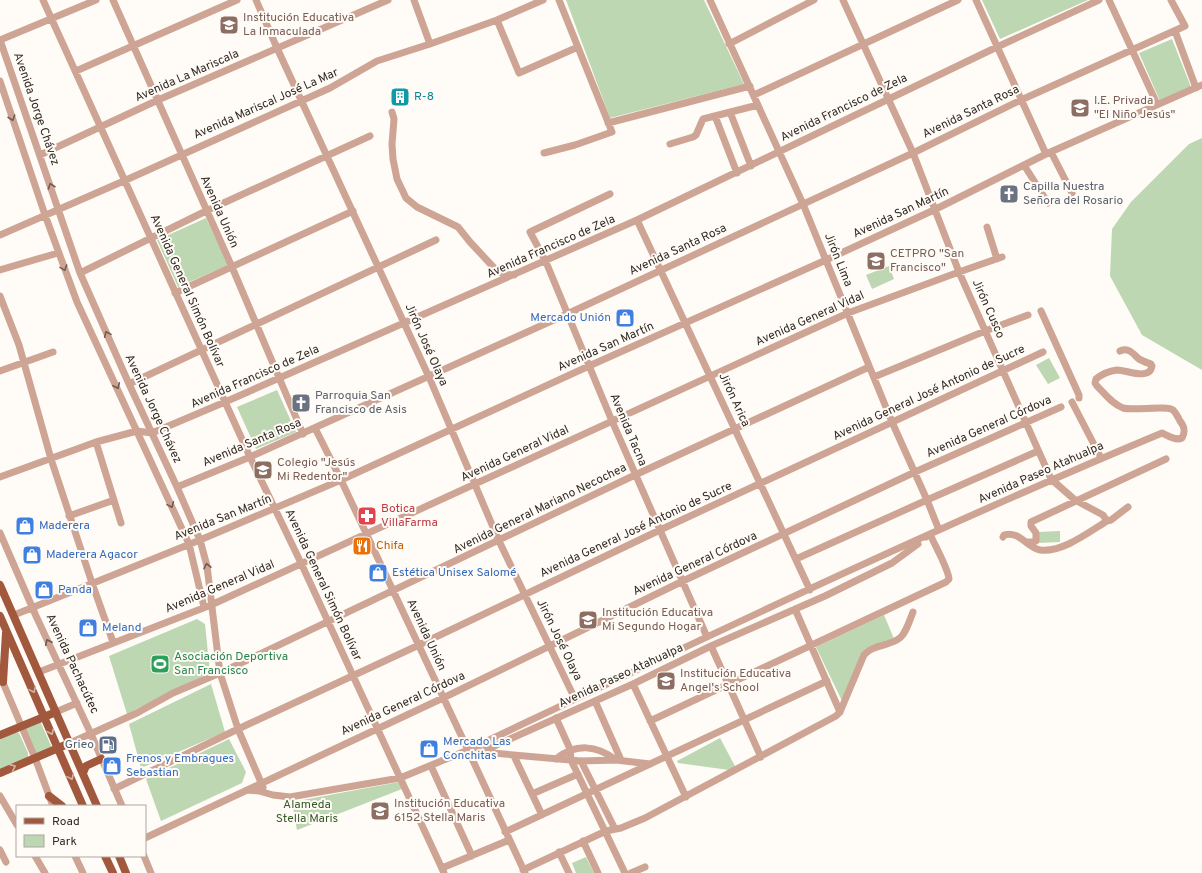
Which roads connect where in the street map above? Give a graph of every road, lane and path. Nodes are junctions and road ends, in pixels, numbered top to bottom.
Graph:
1 (43, 0) edge
2 (96, 0) edge
3 (113, 0) edge
4 (237, 0) edge
5 (256, 0) edge
6 (388, 0) edge
7 (414, 0) edge
8 (543, 0) edge
9 (559, 0) edge
10 (710, 0) edge
11 (814, 0) edge
12 (843, 0) edge
13 (958, 0) edge
14 (976, 0) edge
15 (1099, 0) edge
16 (1109, 0) edge
17 (1171, 0) edge
18 (52, 18) junction
19 (497, 20) junction
20 (1175, 31) junction
21 (0, 40) edge
22 (430, 44) junction
23 (729, 44) junction
24 (863, 45) junction
25 (133, 46) junction
26 (578, 47) junction
27 (997, 47) junction
28 (277, 48) junction
29 (1132, 50) junction
30 (76, 71) junction
31 (0, 83) edge
32 (750, 86) junction
33 (1199, 86) edge
34 (754, 95) junction
35 (888, 99) junction
36 (158, 100) junction
37 (1022, 100) junction
38 (302, 101) junction
39 (1157, 104) junction
40 (758, 105) junction
41 (392, 112) dead end
42 (730, 112) junction
43 (714, 116) junction
44 (608, 123) junction
45 (100, 126) junction
46 (370, 136) dead end
47 (670, 144) dead end
48 (780, 152) junction
49 (544, 153) dead end
50 (913, 153) junction
51 (1048, 153) junction
52 (181, 154) junction
53 (40, 155) junction
54 (327, 155) junction
55 (1024, 165) junction
56 (751, 166) junction
57 (737, 173) junction
58 (126, 180) junction
59 (1072, 193) dead end
60 (610, 194) dead end
61 (1048, 203) dead end
62 (804, 204) junction
63 (59, 209) junction
64 (936, 209) junction
65 (206, 211) junction
66 (353, 212) junction
67 (45, 215) junction
68 (637, 220) junction
69 (987, 227) dead end
70 (0, 235) edge
71 (150, 238) junction
72 (436, 240) dead end
73 (58, 253) junction
74 (826, 260) junction
75 (546, 262) junction
76 (232, 266) junction
77 (378, 267) junction
78 (0, 270) edge
79 (661, 271) junction
80 (959, 272) junction
81 (80, 273) junction
82 (514, 275) junction
83 (175, 293) junction
84 (0, 296) edge
85 (1040, 311) dead end
86 (848, 313) junction
87 (567, 314) junction
88 (1028, 315) dead end
89 (685, 323) junction
90 (257, 324) junction
91 (404, 324) junction
92 (985, 331) junction
93 (202, 350) junction
94 (1120, 350) dead end
95 (54, 352) dead end
96 (1043, 352) dead end
97 (24, 363) junction
98 (589, 366) junction
99 (869, 367) junction
100 (1002, 371) junction
101 (0, 372) edge
102 (710, 376) junction
103 (428, 377) junction
104 (874, 377) junction
105 (279, 378) junction
106 (129, 384) junction
107 (1079, 398) dead end
108 (225, 402) junction
109 (1072, 402) dead end
110 (1061, 407) dead end
111 (612, 421) junction
112 (892, 422) junction
113 (1026, 423) junction
114 (315, 428) junction
115 (735, 429) junction
116 (452, 430) junction
117 (137, 431) junction
118 (152, 433) junction
119 (303, 434) junction
120 (96, 442) junction
121 (1038, 451) junction
122 (250, 457) junction
123 (1102, 458) junction
124 (51, 459) junction
125 (1166, 459) dead end
126 (915, 472) junction
127 (636, 475) junction
128 (0, 477) edge
129 (1051, 479) junction
130 (341, 480) junction
131 (760, 483) junction
132 (474, 485) junction
133 (178, 487) junction
134 (114, 500) junction
135 (927, 500) junction
136 (1075, 500) junction
137 (1128, 507) dead end
138 (275, 509) junction
139 (70, 516) junction
140 (1105, 518) junction
141 (121, 523) dead end
142 (660, 530) junction
143 (939, 530) junction
144 (0, 533) edge
145 (366, 534) junction
146 (784, 534) junction
147 (930, 534) junction
148 (1003, 537) dead end
149 (200, 540) junction
150 (499, 541) junction
151 (1026, 542) junction
152 (189, 544) junction
153 (796, 559) junction
154 (301, 563) junction
155 (683, 581) junction
156 (92, 583) junction
157 (0, 585) edge
158 (810, 590) junction
159 (393, 591) junction
160 (525, 595) junction
161 (208, 606) junction
162 (33, 608) junction
163 (796, 609) junction
164 (912, 612) dead end
165 (0, 616) edge
166 (14, 616) junction
167 (328, 622) junction
168 (6, 630) junction
169 (707, 637) junction
170 (113, 642) junction
171 (419, 645) junction
172 (811, 645) junction
173 (550, 646) junction
174 (712, 646) junction
175 (59, 664) junction
176 (39, 672) junction
177 (220, 673) junction
178 (353, 675) junction
179 (1, 678) edge
180 (827, 681) junction
181 (633, 684) junction
182 (728, 684) junction
183 (443, 698) junction
184 (576, 699) junction
185 (595, 701) junction
186 (77, 703) junction
187 (56, 712) junction
188 (840, 712) junction
189 (44, 717) junction
190 (556, 718) junction
191 (744, 720) junction
192 (650, 721) junction
193 (21, 726) junction
194 (238, 728) junction
195 (377, 728) junction
196 (91, 734) junction
197 (0, 735) edge
198 (70, 743) junction
199 (58, 748) junction
200 (570, 749) junction
201 (468, 750) junction
202 (481, 752) junction
203 (514, 756) junction
204 (667, 756) junction
205 (761, 757) junction
206 (35, 758) junction
207 (101, 759) junction
208 (556, 759) junction
209 (571, 760) junction
210 (618, 760) junction
211 (581, 761) junction
212 (651, 764) junction
213 (431, 766) junction
214 (0, 773) edge
215 (83, 773) junction
216 (578, 774) junction
217 (400, 778) junction
218 (262, 783) junction
219 (114, 789) junction
220 (247, 790) junction
221 (596, 790) junction
222 (266, 792) junction
223 (532, 794) junction
224 (588, 794) junction
225 (0, 796) edge
226 (49, 796) junction
227 (686, 797) junction
228 (53, 805) edge
229 (61, 805) edge
230 (83, 805) edge
231 (97, 805) edge
232 (122, 805) edge
233 (542, 815) junction
234 (16, 823) edge
235 (615, 829) junction
236 (606, 831) junction
237 (506, 832) junction
238 (146, 838) edge
239 (509, 840) junction
240 (583, 841) junction
241 (0, 850) edge
242 (559, 852) junction
243 (472, 856) junction
244 (36, 857) edge
245 (76, 857) edge
246 (105, 857) edge
247 (119, 857) edge
248 (144, 857) edge
249 (6, 862) dead end
250 (645, 867) dead end
251 (443, 870) edge
252 (111, 871) edge
253 (524, 871) edge
254 (45, 873) edge
255 (83, 873) edge
256 (126, 873) edge
257 (151, 873) edge
258 (569, 873) edge
259 (598, 873) edge
260 (625, 873) edge
261 (631, 873) edge

1 - 18 street, Avenida General Simón Bolívar
2 - 18 street
3 - 25 street, Avenida Unión
4 - 25 street
5 - 28 street, Jirón José Olaya
6 - 28 street, Avenida La Mariscala
7 - 22 street
8 - 19 street, Avenida Mariscal José La Mar
9 - 26 street
10 - 23 street, Jirón Lima
11 - 23 street
12 - 24 street, Jirón Cusco
13 - 24 street
14 - 27 street
15 - 27 street, Avenida Francisco de Zela
16 - 29 street
17 - 20 street, Avenida Santa Rosa
18 - 21 street
18 - 30 street, Avenida General Simón Bolívar
19 - 22 street, Avenida Mariscal José La Mar
19 - 26 street
20 - 29 street, Avenida Santa Rosa
20 - 33 street
21 - 53 street, Avenida Jorge Chávez
22 - 38 street, Avenida Mariscal José La Mar
23 - 32 street, Jirón Lima
24 - 34 street
24 - 35 street, Jirón Cusco
25 - 30 street
25 - 36 street, Avenida Unión
26 - 44 street
27 - 35 street, Avenida Francisco de Zela
27 - 37 street
28 - 36 street, Avenida La Mariscala
28 - 38 street, Jirón José Olaya
29 - 37 street, Avenida Santa Rosa
29 - 39 street
30 - 45 street, Avenida General Simón Bolívar
31 -> 67 street, Avenida Jorge Chávez
32 - 34 street, Jirón Lima
32 - 44 street
33 - 39 street, Avenida San Martín
34 - 40 street, Jirón Lima
35 - 48 street, Avenida Francisco de Zela
35 - 50 street, Jirón Cusco
36 - 45 street, Avenida La Mariscala
36 - 52 street, Avenida Unión
37 - 50 street, Avenida Santa Rosa
37 - 51 street
38 - 52 street, Avenida Mariscal José La Mar
38 - 54 street, Jirón José Olaya
39 - 51 street, Avenida San Martín
40 - 42 street
40 - 48 street, Jirón Lima
41 - 82 street
42 - 43 street
42 - 56 street
43 - 47 street
43 - 57 street
44 - 49 street
45 - 53 street, Avenida La Mariscala
45 - 58 street, Avenida General Simón Bolívar
46 - 54 street
48 - 56 street, Avenida Francisco de Zela
48 - 62 street, Jirón Lima
50 - 62 street, Avenida Santa Rosa
50 - 64 street, Jirón Cusco
51 - 55 street, Avenida San Martín
51 - 59 street
52 - 58 street, Avenida Mariscal José La Mar
52 - 65 street, Avenida Unión
63 -> 53 street, Avenida Jorge Chávez
54 - 65 street
54 - 66 street, Jirón José Olaya
55 - 61 street
55 - 64 street, Avenida San Martín
56 - 57 street, Avenida Francisco de Zela
57 - 68 street, Avenida Francisco de Zela
58 - 63 street, Avenida Mariscal José La Mar
58 - 71 street, Avenida General Simón Bolívar
60 - 75 street, Avenida Tacna
62 - 74 street, Jirón Lima
62 - 79 street, Avenida Santa Rosa
63 - 67 street, Avenida Mariscal José La Mar
63 - 81 street, Avenida Jorge Chávez
64 - 74 street, Avenida San Martín
64 - 80 street, Jirón Cusco
65 - 71 street
65 - 76 street, Avenida Unión
66 - 76 street
66 - 77 street, Jirón José Olaya
67 - 70 street, Avenida Mariscal José La Mar
67 - 73 street, Avenida Jorge Chávez
68 - 75 street, Avenida Francisco de Zela
68 - 79 street, Jirón Arica
69 - 80 street, Avenida General Vidal
71 - 81 street
71 - 83 street, Avenida General Simón Bolívar
72 - 77 street
73 - 78 street
73 -> 117 street, Avenida Jorge Chávez
74 - 86 street, Jirón Lima
74 - 89 street, Avenida San Martín
75 - 82 street, Avenida Francisco de Zela
75 - 87 street, Avenida Tacna
76 - 83 street
76 - 90 street, Avenida Unión
77 - 90 street
77 - 91 street, Jirón José Olaya
79 - 87 street, Avenida Santa Rosa
79 - 89 street, Jirón Arica
80 - 86 street, Avenida General Vidal
80 - 92 street, Jirón Cusco
106 -> 81 street, Avenida Jorge Chávez
82 - 91 street, Avenida Francisco de Zela
83 - 93 street, Avenida General Simón Bolívar
84 - 97 street
85 - 107 street
86 - 99 street, Jirón Lima
86 - 102 street, Avenida General Vidal
87 - 98 street, Avenida Tacna
87 - 103 street, Avenida Santa Rosa
88 - 92 street
89 - 98 street, Avenida San Martín
89 - 102 street, Jirón Arica
90 - 93 street
90 - 105 street, Avenida Unión
91 - 103 street, Jirón José Olaya
91 - 105 street, Avenida Francisco de Zela
92 - 100 street, Jirón Cusco
92 - 104 street
93 - 106 street
93 - 108 street, Avenida General Simón Bolívar
94 - 123 street, Avenida Paseo Atahualpa
95 - 97 street
96 - 100 street, Avenida General José Antonio de Sucre
97 - 101 street
97 - 124 street
98 - 111 street, Avenida Tacna
98 - 116 street, Avenida San Martín
99 - 104 street, Jirón Lima
99 - 115 street, Avenida General Mariano Necochea
100 - 112 street, Avenida General José Antonio de Sucre
100 - 113 street, Jirón Cusco
102 - 111 street, Avenida General Vidal
102 - 115 street, Jirón Arica
103 - 114 street, Avenida Santa Rosa
103 - 116 street, Jirón José Olaya
104 - 112 street, Jirón Lima
105 - 108 street, Avenida Francisco de Zela
105 - 119 street, Avenida Unión
106 - 118 street, Avenida Jorge Chávez
108 - 118 street, Avenida Francisco de Zela
108 - 122 street, Avenida General Simón Bolívar
109 - 123 street
110 - 113 street, Avenida General Córdova
111 - 127 street, Avenida Tacna
111 - 132 street, Avenida General Vidal
112 - 126 street, Jirón Lima
112 - 131 street, Avenida General José Antonio de Sucre
113 - 121 street, Jirón Cusco
113 - 126 street, Avenida General Córdova
114 - 119 street, Avenida Santa Rosa
114 - 130 street, Avenida Unión
115 - 127 street, Avenida General Mariano Necochea
115 - 131 street, Jirón Arica
116 - 130 street, Avenida San Martín
116 - 132 street, Jirón José Olaya
117 - 118 street
117 - 120 street
117 -> 152 street, Avenida Jorge Chávez
118 - 133 street, Avenida Jorge Chávez
119 - 122 street, Avenida Santa Rosa
120 - 124 street
120 - 134 street
121 - 129 street, Jirón Cusco
121 - 135 street
122 - 133 street, Avenida Santa Rosa
122 - 138 street, Avenida General Simón Bolívar
123 - 129 street, Avenida Paseo Atahualpa
124 - 128 street
124 - 139 street
125 - 136 street
126 - 135 street, Jirón Lima
126 - 146 street, Avenida General Córdova
127 - 142 street, Avenida Tacna
127 - 150 street, Avenida General Mariano Necochea
129 - 136 street, Jirón Cusco
129 - 143 street, Avenida Paseo Atahualpa
130 - 138 street, Avenida San Martín
130 - 145 street, Avenida Unión
131 - 142 street, Avenida General José Antonio de Sucre
131 - 146 street, Jirón Arica
132 - 145 street, Avenida General Vidal
132 - 150 street, Jirón José Olaya
133 - 149 street, Avenida Jorge Chávez
134 - 139 street
134 - 141 street
135 - 143 street, Jirón Lima
135 - 153 street
136 - 140 street, Jirón Cusco
136 - 151 street
137 - 140 street
138 - 149 street, Avenida San Martín
138 - 154 street, Avenida General Simón Bolívar
139 - 156 street
140 - 151 street
142 - 155 street, Avenida Tacna
142 - 160 street, Avenida General José Antonio de Sucre
143 - 147 street, Avenida Paseo Atahualpa
144 - 162 street, Avenida Pachacútec
145 - 154 street, Avenida General Vidal
145 - 159 street, Avenida Unión
146 - 153 street, Jirón Arica
146 - 155 street, Avenida General Córdova
147 - 158 street, Avenida Paseo Atahualpa
147 - 163 street, Avenida Paseo Atahualpa
147 - 172 street
148 - 151 street
149 - 152 street, Avenida San Martín
161 -> 149 street, Avenida Jorge Chávez
150 - 159 street, Avenida General Mariano Necochea
150 - 160 street, Jirón José Olaya
152 - 156 street, Avenida San Martín
152 - 161 street, Avenida Jorge Chávez
153 - 158 street, Jirón Arica
154 - 161 street, Avenida General Vidal
154 - 167 street, Avenida General Simón Bolívar
155 - 169 street, Avenida Tacna
155 - 173 street, Avenida General Córdova
156 - 162 street, Avenida San Martín
156 - 170 street
157 - 166 main road
158 - 169 street, Avenida Paseo Atahualpa
159 - 167 street, Avenida General Mariano Necochea
159 - 171 street, Avenida Unión
160 - 171 street, Avenida General José Antonio de Sucre
160 - 173 street, Jirón José Olaya
161 - 170 street, Avenida General Vidal
161 - 177 street, Avenida Jorge Chávez
162 - 166 street, Avenida San Martín
175 -> 162 street, Avenida Pachacútec
163 - 172 street
163 - 174 street, Avenida Paseo Atahualpa
164 - 188 street
165 - 168 main road
166 - 176 main road
167 - 177 street, Avenida General Mariano Necochea
167 - 178 street, Avenida General Simón Bolívar
168 - 179 main road
168 -> 189 main road
169 - 184 street, Avenida Paseo Atahualpa
170 - 175 street, Avenida General Vidal
171 - 178 street, Avenida General José Antonio de Sucre
171 - 183 street, Avenida Unión
172 - 180 street
172 - 182 street
173 - 183 street, Avenida General Córdova
173 - 184 street, Jirón José Olaya
174 - 181 street, Avenida Paseo Atahualpa
174 - 182 street
175 - 176 street, Avenida General Vidal
175 - 186 street, Avenida Pachacútec
176 - 187 main road
177 - 194 street, Avenida Jorge Chávez
177 - 196 street, Avenida General Mariano Necochea
178 - 194 street, Avenida General José Antonio de Sucre
178 - 195 street, Avenida General Simón Bolívar
179 - 193 street
180 - 188 street
180 - 191 street
181 - 185 street, Avenida Paseo Atahualpa
181 - 192 street
182 - 191 street
182 - 192 street
183 - 195 street, Avenida General Córdova
183 - 201 street, Avenida Unión
184 - 201 street, Avenida Paseo Atahualpa
185 - 190 street, Avenida Paseo Atahualpa
185 - 210 street
186 - 187 street
186 - 196 street, Avenida Pachacútec
187 - 189 main road
187 - 198 main road
188 - 205 street
189 - 193 main road
189 -> 199 main road
190 - 200 street
190 - 202 street, Avenida Paseo Atahualpa
191 - 204 street
191 - 205 street
192 - 204 street
193 - 197 main road
193 - 206 street
194 - 218 street, Avenida Jorge Chávez
194 - 219 street, Avenida General José Antonio de Sucre
195 - 217 street, Avenida General Simón Bolívar
195 - 218 street, Avenida General Córdova
196 - 198 street, Avenida General Mariano Necochea
196 - 207 street, Avenida Pachacútec
198 - 199 main road
198 - 215 main road
199 - 206 main road
199 -> 230 main road
200 - 208 street
200 - 209 street
200 - 210 street
201 - 202 street
201 - 213 street, Avenida Paseo Atahualpa
201 - 237 street, Avenida Unión
202 - 203 street
203 - 208 street
203 - 223 street
204 - 212 street
204 - 227 street
205 - 227 street
214 -> 206 main road
206 - 226 street
207 - 215 main road
207 - 219 street, Avenida Pachacútec
208 - 209 street
209 - 211 street
209 - 216 street
210 - 211 street
210 - 212 street
211 - 221 street
212 - 221 street
213 - 217 street, Avenida Paseo Atahualpa
213 - 243 street
215 - 231 main road
216 - 223 street
216 - 224 street
217 - 222 street, Avenida Paseo Atahualpa
217 - 251 street, Avenida General Simón Bolívar
218 - 220 street, Avenida General Córdova
218 - 222 street, Avenida Jorge Chávez
219 - 232 street, Avenida Pachacútec
220 - 222 street, Avenida Paseo Atahualpa
220 - 238 street, Avenida General Córdova
221 - 224 street
221 - 235 street
223 - 233 street
224 - 233 street
224 - 236 street
225 - 234 street
226 - 228 street
226 - 229 main road
227 - 235 street
233 - 237 street
235 - 236 street
236 - 240 street
236 - 260 street
237 - 239 street, Avenida Unión
239 - 243 street
239 - 253 street, Avenida Unión
240 - 242 street
240 - 259 street
241 - 249 street
242 - 253 street
242 - 258 street
243 - 251 street
244 - 254 street
245 - 255 street
246 - 252 main road
247 - 256 main road
248 - 257 street
250 - 261 street

